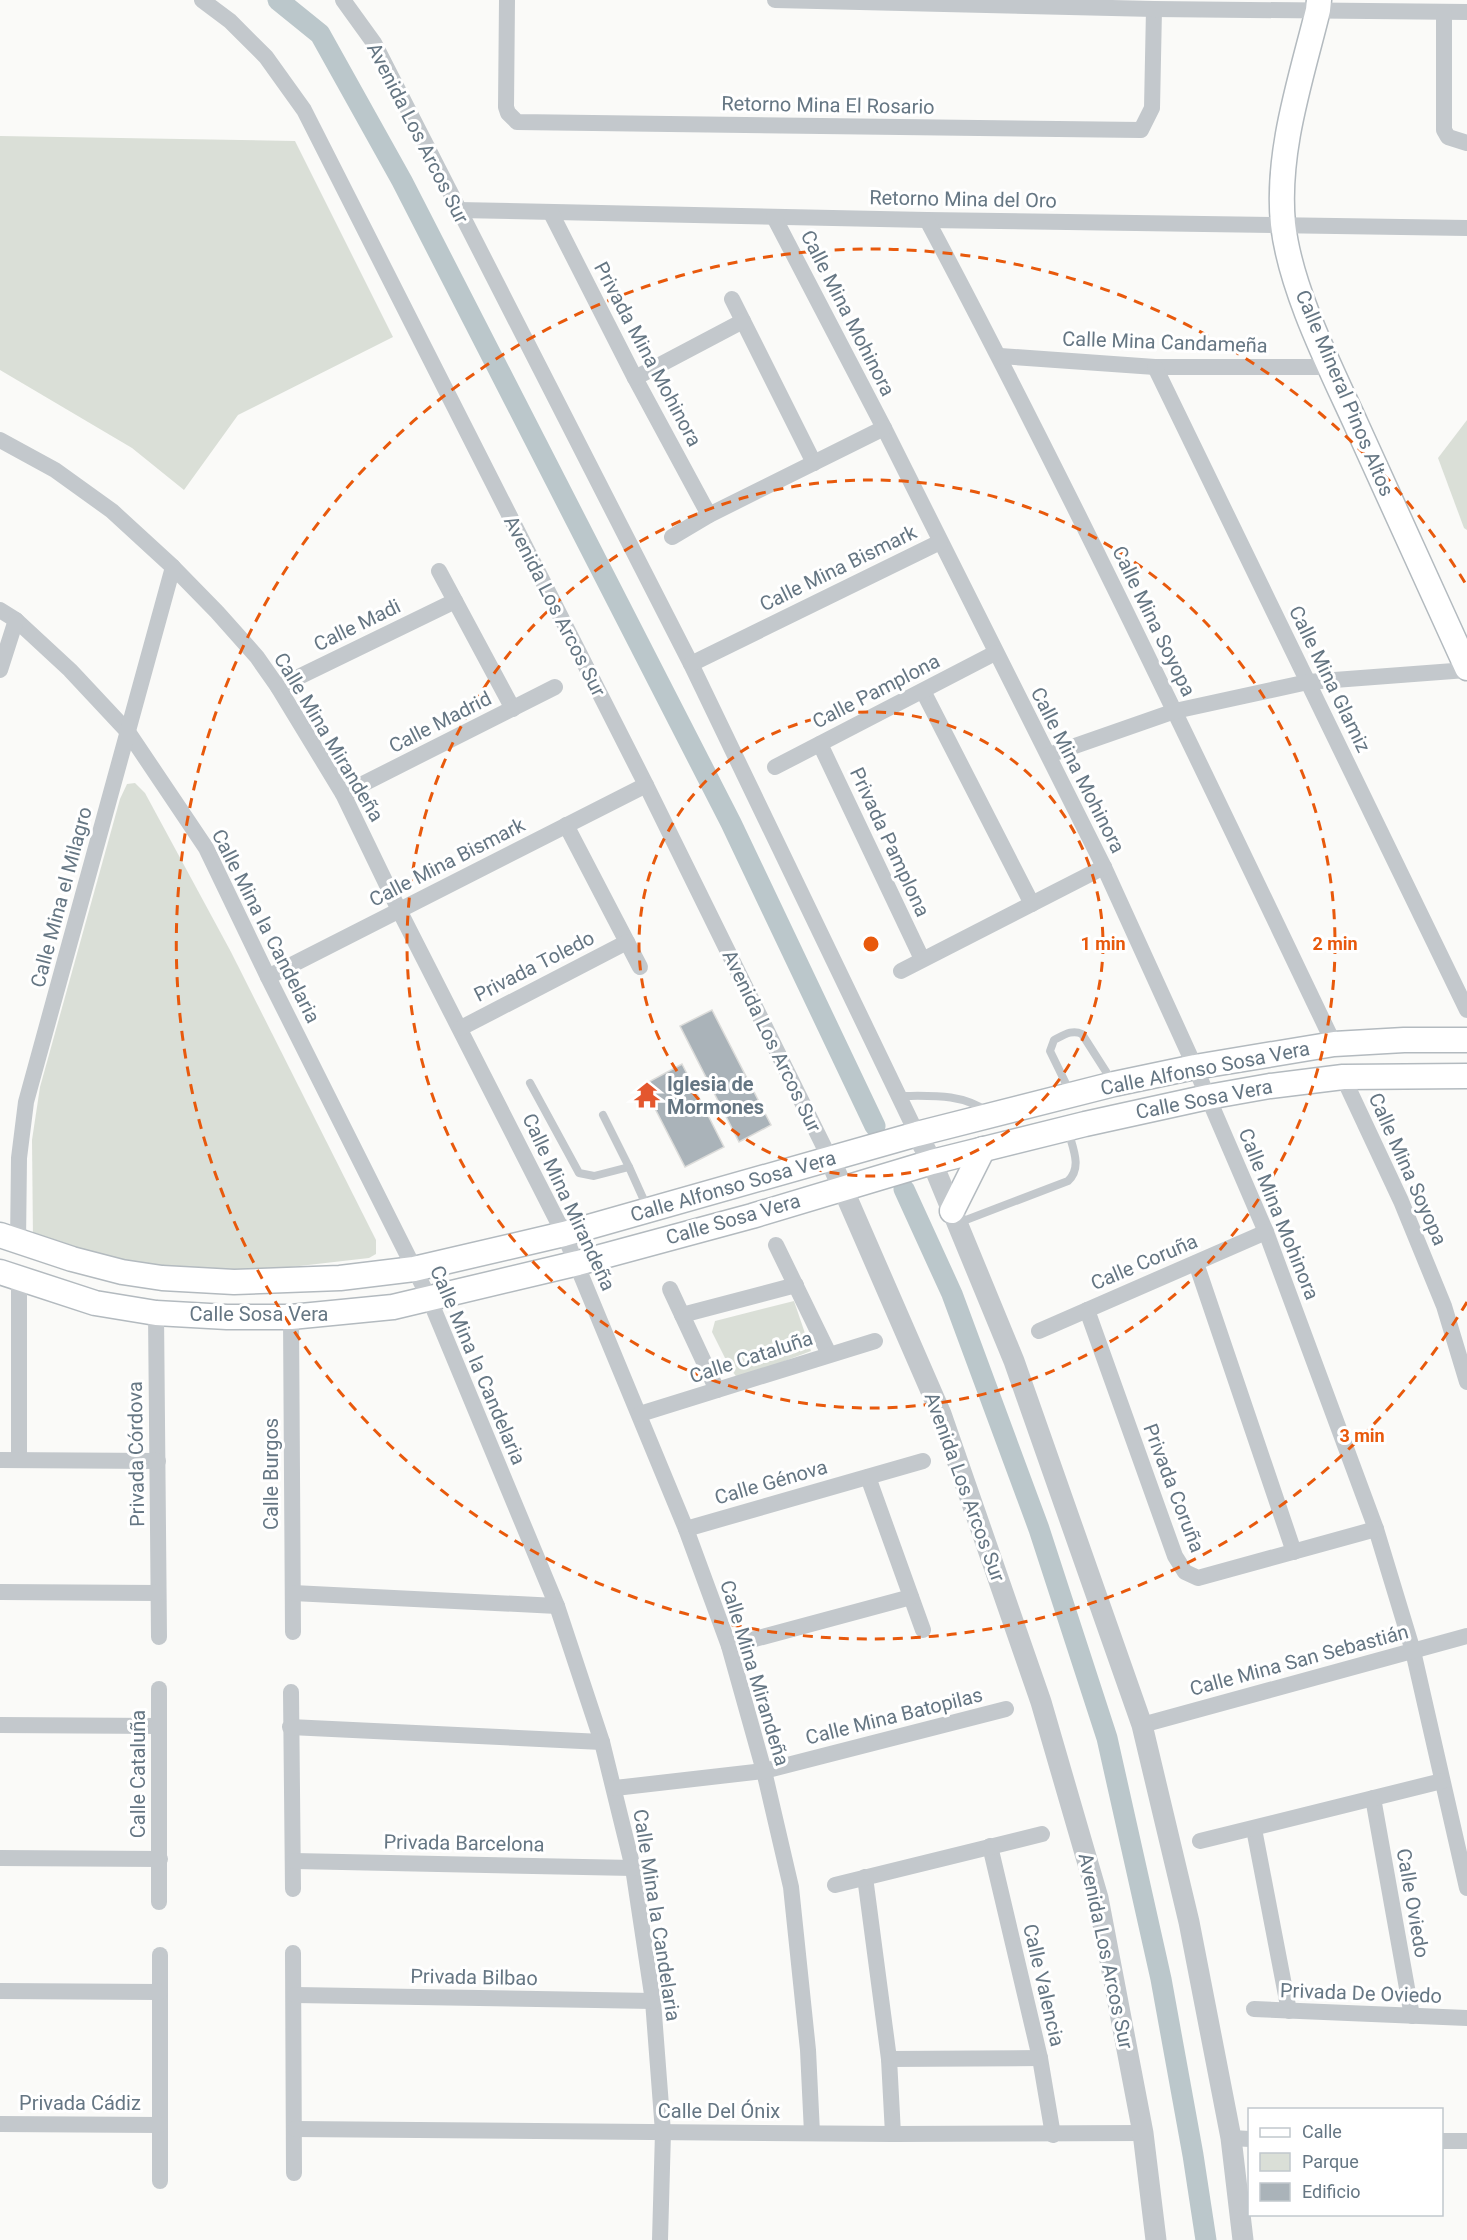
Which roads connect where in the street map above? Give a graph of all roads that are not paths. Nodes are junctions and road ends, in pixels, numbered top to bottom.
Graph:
1 (202, 0) edge
2 (343, 0) edge
3 (507, 0) edge
4 (775, 0) edge
5 (1319, 5) edge
6 (1154, 9) junction
7 (1444, 12) junction
8 (1467, 12) edge
9 (1467, 143) edge
10 (458, 210) junction
11 (551, 213) junction
12 (774, 217) junction
13 (927, 220) junction
14 (1283, 225) junction
15 (1467, 228) edge
16 (732, 298) dead end
17 (743, 321) junction
18 (1000, 356) junction
19 (1155, 367) junction
20 (1329, 367) junction
21 (635, 378) junction
22 (884, 428) junction
23 (0, 440) edge
24 (814, 463) junction
25 (709, 515) junction
26 (672, 537) dead end
27 (940, 542) junction
28 (173, 567) junction
29 (439, 571) dead end
30 (455, 601) junction
31 (0, 610) edge
32 (16, 620) junction
33 (995, 653) junction
34 (691, 664) junction
35 (1467, 669) edge
36 (0, 670) edge
37 (1308, 682) junction
38 (278, 687) junction
39 (555, 687) dead end
40 (923, 691) junction
41 (513, 709) junction
42 (1175, 711) junction
43 (128, 732) junction
44 (820, 744) junction
45 (1049, 755) junction
46 (775, 766) dead end
47 (646, 785) junction
48 (343, 794) junction
49 (566, 825) junction
50 (1104, 867) junction
51 (1032, 904) junction
52 (399, 910) junction
53 (627, 942) junction
54 (922, 959) junction
55 (640, 967) dead end
56 (901, 970) dead end
57 (268, 978) junction
58 (1467, 1010) edge
59 (461, 1028) junction
60 (1467, 1040) edge
61 (1334, 1044) junction
62 (1195, 1067) junction
63 (1467, 1076) edge
64 (1343, 1077) junction
65 (530, 1083) dead end
66 (1114, 1084) junction
67 (1071, 1094) junction
68 (899, 1096) junction
69 (1208, 1096) junction
70 (991, 1114) junction
71 (603, 1115) dead end
72 (1067, 1128) junction
73 (917, 1134) junction
74 (983, 1149) junction
75 (830, 1159) junction
76 (932, 1162) junction
77 (629, 1167) junction
78 (843, 1187) junction
79 (648, 1210) junction
80 (954, 1217) junction
81 (1266, 1232) junction
82 (564, 1234) junction
83 (9, 1239) edge
84 (776, 1245) dead end
85 (578, 1263) junction
86 (1196, 1263) junction
87 (414, 1269) junction
88 (9, 1275) edge
89 (796, 1285) junction
90 (670, 1289) dead end
91 (429, 1298) junction
92 (1087, 1310) junction
93 (156, 1313) junction
94 (682, 1316) junction
95 (291, 1317) junction
96 (1039, 1331) dead end
97 (875, 1341) dead end
98 (829, 1354) junction
99 (1467, 1382) edge
100 (717, 1390) junction
101 (640, 1414) junction
102 (0, 1460) edge
103 (19, 1460) junction
104 (158, 1461) junction
105 (923, 1461) dead end
106 (868, 1477) junction
107 (686, 1529) junction
108 (1376, 1529) junction
109 (1294, 1552) junction
110 (0, 1592) edge
111 (159, 1593) junction
112 (293, 1593) junction
113 (911, 1598) junction
114 (557, 1605) junction
115 (923, 1630) dead end
116 (293, 1632) dead end
117 (1467, 1636) edge
118 (159, 1637) dead end
119 (729, 1646) junction
120 (1413, 1651) junction
121 (159, 1689) dead end
122 (291, 1692) dead end
123 (1006, 1709) dead end
124 (0, 1725) edge
125 (1142, 1725) junction
126 (159, 1726) junction
127 (290, 1727) junction
128 (602, 1742) junction
129 (764, 1772) junction
130 (1443, 1781) junction
131 (615, 1788) junction
132 (1373, 1798) junction
133 (1254, 1829) junction
134 (1042, 1834) dead end
135 (1200, 1841) dead end
136 (990, 1846) junction
137 (0, 1858) edge
138 (160, 1859) junction
139 (294, 1861) junction
140 (633, 1868) junction
141 (865, 1877) junction
142 (835, 1885) dead end
143 (1467, 1888) edge
144 (293, 1889) dead end
145 (159, 1902) dead end
146 (293, 1953) dead end
147 (160, 1955) dead end
148 (0, 1991) edge
149 (160, 1992) junction
150 (295, 1995) junction
151 (653, 2001) junction
152 (1254, 2009) dead end
153 (1289, 2011) junction
154 (1412, 2016) junction
155 (1467, 2018) edge
156 (1040, 2058) junction
157 (889, 2059) junction
158 (0, 2124) edge
159 (160, 2125) junction
160 (295, 2129) junction
161 (663, 2132) junction
162 (812, 2133) junction
163 (1143, 2133) junction
164 (893, 2134) junction
165 (1053, 2135) junction
166 (1240, 2138) edge
167 (1443, 2141) edge
168 (1467, 2141) edge
169 (294, 2173) dead end
170 (160, 2181) dead end
171 (660, 2240) edge
172 (1156, 2240) edge
173 (1243, 2240) edge

1 - 47 street, Avenida Los Arcos Sur
2 - 10 street, Avenida Los Arcos Sur
3 - 6 street, Retorno Mina El Rosario
4 - 6 street
5 - 6 street
5 - 7 street
5 - 14 main road, Calle Mineral Pinos Altos
7 - 8 street
7 - 9 street
10 - 11 street, Retorno Mina del Oro
10 - 34 street, Avenida Los Arcos Sur
11 - 12 street, Retorno Mina del Oro
11 - 21 street, Privada Mina Mohinora
12 - 13 street, Retorno Mina del Oro
12 - 22 street, Calle Mina Mohinora
13 - 14 street, Retorno Mina del Oro
13 - 18 street, Calle Mina Soyopa
14 - 15 street, Retorno Mina del Oro
14 - 20 main road, Calle Mineral Pinos Altos
16 - 17 street
17 - 21 street
17 - 24 street
18 - 19 street, Calle Mina Candameña
18 - 42 street, Calle Mina Soyopa
19 - 20 street, Calle Mina Candameña
19 - 37 street, Calle Mina Glamiz
20 - 35 main road, Calle Mineral Pinos Altos
21 - 25 street, Privada Mina Mohinora
22 - 24 street, Calle Mina Mohinora
22 - 27 street, Calle Mina Mohinora
23 - 28 street, Calle Mina Mirandeña
24 - 25 street, Calle Mina Mohinora
25 - 26 street, Calle Mina Mohinora
27 - 33 street, Calle Mina Mohinora
27 - 34 street, Calle Mina Bismark
28 - 38 street, Calle Mina Mirandeña
28 - 43 street, Calle Mina el Milagro
29 - 30 street
30 - 38 street, Calle Madi
30 - 41 street
31 - 32 street, Calle Mina la Candelaria
32 - 36 street
32 - 43 street, Calle Mina la Candelaria
33 - 40 street, Calle Pamplona
33 - 45 street, Calle Mina Mohinora
34 - 68 street, Avenida Los Arcos Sur
35 - 37 street
37 - 42 street
37 - 58 street, Calle Mina Glamiz
38 - 48 street, Calle Mina Mirandeña
39 - 41 street, Calle Madrid
40 - 44 street, Calle Pamplona
40 - 51 street
41 - 48 street, Calle Madrid
42 - 45 street
42 - 61 street, Calle Mina Soyopa
43 - 57 street, Calle Mina la Candelaria
43 - 83 street, Calle Mina el Milagro
44 - 46 street, Calle Pamplona
44 - 54 street, Privada Pamplona
45 - 50 street, Calle Mina Mohinora
47 - 49 street, Calle Mina Bismark
47 - 75 street, Avenida Los Arcos Sur
48 - 52 street, Calle Mina Mirandeña
49 - 52 street, Calle Mina Bismark
49 - 53 street, Privada Toledo
50 - 51 street
50 - 62 street, Calle Mina Mohinora
51 - 54 street
52 - 57 street, Calle Mina Bismark
52 - 59 street, Calle Mina Mirandeña
53 - 55 street, Privada Toledo
53 - 59 street, Privada Toledo
54 - 56 street
57 - 87 street, Calle Mina la Candelaria
59 - 82 street, Calle Mina Mirandeña
60 - 61 main road, Calle Alfonso Sosa Vera
61 - 62 main road, Calle Alfonso Sosa Vera
62 - 66 main road, Calle Alfonso Sosa Vera
62 - 69 street, Calle Mina Mohinora
63 - 64 main road, Calle Sosa Vera
64 - 69 main road, Calle Sosa Vera
64 - 99 street, Calle Mina Soyopa
65 - 77 lane
66 - 67 main road, Calle Alfonso Sosa Vera
66 - 67 lane
67 - 70 main road, Calle Alfonso Sosa Vera
68 - 70 lane
68 - 73 street, Avenida Los Arcos Sur
69 - 72 main road, Calle Sosa Vera
69 - 81 street, Calle Mina Mohinora
70 - 73 main road, Calle Alfonso Sosa Vera
71 - 77 lane
72 - 74 main road, Calle Sosa Vera
72 - 80 lane
73 - 75 main road, Calle Alfonso Sosa Vera
73 - 76 street, Avenida Los Arcos Sur
74 - 76 main road, Calle Sosa Vera
74 - 80 main road
75 - 78 street, Avenida Los Arcos Sur
75 - 79 main road, Calle Alfonso Sosa Vera
76 - 78 main road, Calle Sosa Vera
76 - 80 street, Avenida Los Arcos Sur
77 - 79 lane
78 - 85 main road, Calle Sosa Vera
78 - 163 street, Avenida Los Arcos Sur
79 - 82 main road, Calle Alfonso Sosa Vera
80 - 125 street, Avenida Los Arcos Sur
81 - 86 street, Calle Coruña
81 - 108 street, Calle Mina Mohinora
82 - 85 street, Calle Mina Mirandeña
82 - 87 main road, Calle Alfonso Sosa Vera
83 - 87 main road, Calle Alfonso Sosa Vera
84 - 89 street
85 - 91 main road, Calle Sosa Vera
85 - 101 street, Calle Mina Mirandeña
86 - 92 street, Calle Coruña
86 - 109 street
87 - 91 street, Calle Mina la Candelaria
88 - 93 main road, Calle Sosa Vera
88 - 103 street
89 - 94 street
89 - 98 street
90 - 94 street
91 - 95 main road, Calle Sosa Vera
91 - 114 street, Calle Mina la Candelaria
92 - 96 street, Calle Coruña
92 - 109 street, Privada Coruña
93 - 95 main road, Calle Sosa Vera
93 - 104 street, Privada Córdova
94 - 100 street
95 - 112 street, Calle Burgos
97 - 98 street, Calle Cataluña
98 - 100 street, Calle Cataluña
100 - 101 street, Calle Cataluña
101 - 107 street, Calle Mina Mirandeña
102 - 103 street
103 - 104 street
104 - 111 street, Privada Córdova
105 - 106 street, Calle Génova
106 - 107 street, Calle Génova
106 - 113 street
107 - 119 street, Calle Mina Mirandeña
108 - 109 street, Privada Coruña
108 - 120 street, Calle Mina Mohinora
110 - 111 street
111 - 118 street, Privada Córdova
112 - 114 street
112 - 116 street, Calle Burgos
113 - 115 street
113 - 119 street
114 - 128 street, Calle Mina la Candelaria
117 - 120 street, Calle Mina San Sebastián
119 - 129 street, Calle Mina Mirandeña
120 - 125 street, Calle Mina San Sebastián
120 - 130 street, Calle Mina Mohinora
121 - 126 street, Calle Cataluña
122 - 127 street
123 - 129 street, Calle Mina Batopilas
124 - 126 street
125 - 166 street, Avenida Los Arcos Sur
126 - 138 street, Calle Cataluña
127 - 128 street
127 - 139 street
128 - 131 street, Calle Mina la Candelaria
129 - 131 street, Calle Mina Batopilas
129 - 162 street, Calle Mina Mirandeña
130 - 132 street
130 - 143 street, Calle Mina Mohinora
131 - 140 street, Calle Mina la Candelaria
132 - 133 street
132 - 154 street, Calle Oviedo
133 - 135 street
133 - 153 street
134 - 136 street
136 - 141 street
136 - 156 street, Calle Valencia
137 - 138 street, Calle Cataluña
138 - 145 street, Calle Cataluña
139 - 140 street, Privada Barcelona
139 - 144 street
140 - 151 street, Calle Mina la Candelaria
141 - 142 street
141 - 157 street
146 - 150 street
147 - 149 street, Privada Cádiz
148 - 149 street
149 - 159 street, Privada Cádiz
150 - 151 street, Privada Bilbao
150 - 160 street
151 - 161 street, Calle Mina la Candelaria
152 - 153 street, Privada De Oviedo
153 - 154 street, Privada De Oviedo
154 - 155 street, Privada De Oviedo
156 - 157 street
156 - 165 street, Calle Valencia
157 - 164 street
158 - 159 street, Privada Cádiz
159 - 170 street, Privada Cádiz
160 - 161 street, Calle Del Ónix
160 - 169 street
161 - 162 street, Calle Del Ónix
161 - 171 street, Calle Mina la Candelaria
162 - 164 street, Calle Del Ónix
163 - 165 street, Calle Del Ónix
163 - 172 street, Avenida Los Arcos Sur
164 - 165 street, Calle Del Ónix
166 - 173 street, Avenida Los Arcos Sur
167 - 168 street

